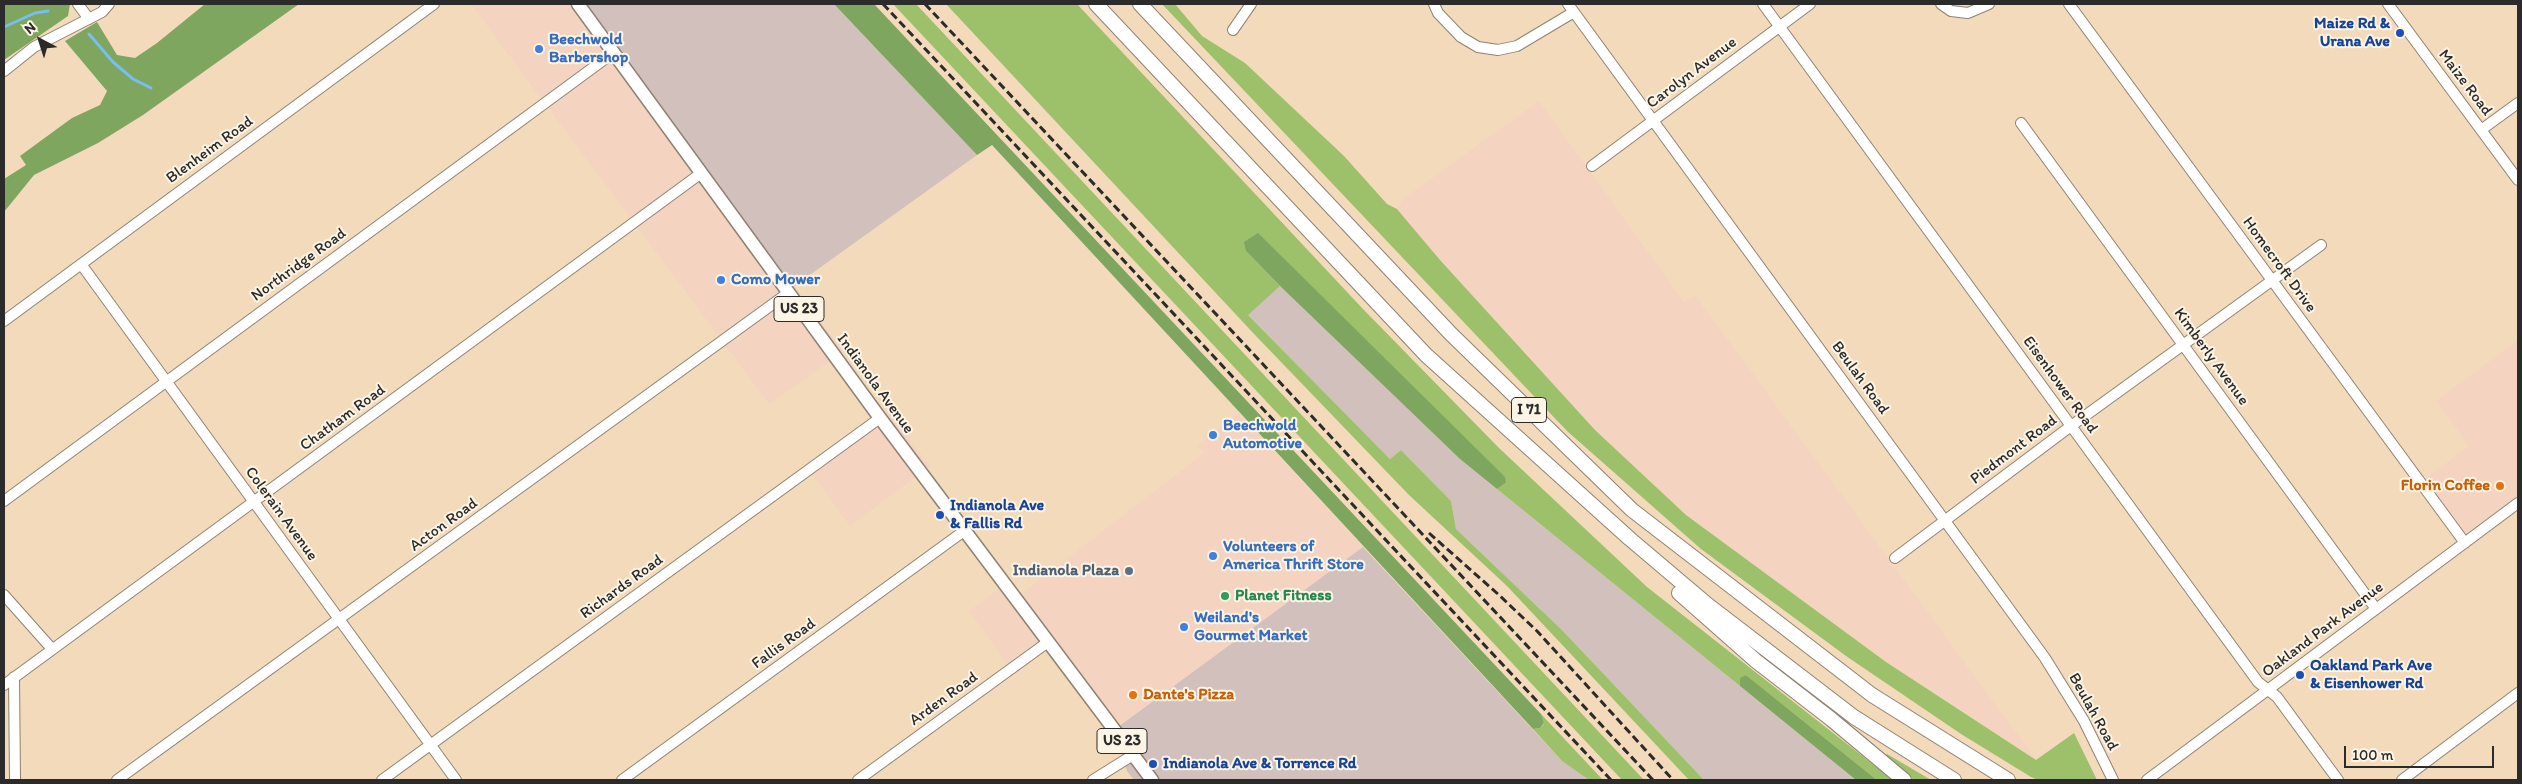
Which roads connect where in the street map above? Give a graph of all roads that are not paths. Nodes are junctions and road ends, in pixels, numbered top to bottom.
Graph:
1 (78, 4) edge
2 (109, 4) edge
3 (434, 4) edge
4 (578, 4) edge
5 (1096, 4) edge
6 (1140, 4) edge
7 (1251, 4) edge
8 (1434, 4) edge
9 (1763, 4) edge
10 (1810, 4) edge
11 (1941, 4) edge
12 (1989, 4) edge
13 (2069, 4) edge
14 (2388, 4) edge
15 (1571, 8) edge
16 (89, 19) junction
17 (1780, 26) junction
18 (1233, 30) dead end
19 (613, 52) junction
20 (4, 71) edge
21 (2518, 102) edge
22 (1653, 121) junction
23 (2021, 123) dead end
24 (2481, 130) junction
25 (1592, 166) dead end
26 (700, 174) junction
27 (2518, 180) edge
28 (2322, 245) dead end
29 (81, 264) junction
30 (2273, 282) junction
31 (788, 293) junction
32 (4, 321) edge
33 (2184, 345) junction
34 (166, 382) junction
35 (880, 418) junction
36 (2071, 426) junction
37 (4, 501) edge
38 (254, 502) junction
39 (2518, 503) edge
40 (1946, 521) junction
41 (964, 531) junction
42 (1630, 539) junction
43 (2465, 543) junction
44 (1895, 558) dead end
45 (4, 595) edge
46 (2376, 609) junction
47 (339, 620) junction
48 (1048, 642) junction
49 (52, 650) junction
50 (14, 677) junction
51 (4, 685) edge
52 (2268, 690) junction
53 (2518, 694) edge
54 (432, 744) junction
55 (1133, 755) junction
56 (1970, 756) junction
57 (15, 780) edge
58 (117, 780) edge
59 (382, 780) edge
60 (456, 780) edge
61 (622, 780) edge
62 (858, 780) edge
63 (1093, 780) edge
64 (1152, 780) edge
65 (1904, 780) edge
66 (1954, 780) edge
67 (2008, 780) edge
68 (2019, 780) edge
69 (2113, 780) edge
70 (2146, 780) edge
71 (2338, 780) edge
72 (2402, 780) edge

1 - 16 street
2 - 16 street
3 - 29 street, Blenheim Road
4 - 19 main road, Indianola Avenue / US 23
5 - 42 highway, I 71
6 - 56 highway, I 71
7 - 18 street
8 - 15 street
9 - 17 street, Eisenhower Road
10 - 17 street, Carolyn Avenue
11 - 12 street
13 - 30 street, Homecroft Drive
14 - 24 street, Maize Road
15 - 22 street, Beulah Road
16 - 20 street
17 - 22 street, Carolyn Avenue
17 - 36 street, Eisenhower Road
19 - 26 main road, Indianola Avenue / US 23
19 - 34 street, Northridge Road
21 - 24 street
22 - 25 street, Carolyn Avenue
22 - 40 street, Beulah Road
23 - 33 street, Kimberly Avenue
24 - 27 street, Maize Road
26 - 31 main road, Indianola Avenue / US 23
26 - 38 street, Chatham Road
28 - 30 street, Piedmont Road
29 - 32 street, Blenheim Road
29 - 34 street, Colerain Avenue
30 - 33 street, Piedmont Road
30 - 43 street, Homecroft Drive
31 - 35 main road, Indianola Avenue / US 23
31 - 47 street, Acton Road
33 - 36 street, Piedmont Road
33 - 46 street, Kimberly Avenue
34 - 37 street, Northridge Road
34 - 38 street, Colerain Avenue
35 - 41 main road, Indianola Avenue / US 23
35 - 54 street, Richards Road
36 - 40 street, Piedmont Road
36 - 52 street, Eisenhower Road
38 - 47 street, Colerain Avenue
38 - 49 street, Chatham Road
39 - 43 street, Oakland Park Avenue
40 - 44 street, Piedmont Road
40 - 69 street, Beulah Road
41 - 48 main road, Indianola Avenue / US 23
41 - 61 street, Fallis Road
42 - 65 highway
42 - 66 highway, I 71
43 - 46 street, Oakland Park Avenue
45 - 49 street
46 - 52 street, Oakland Park Avenue
47 - 54 street, Colerain Avenue
47 - 58 street, Acton Road
48 - 55 main road, Indianola Avenue / US 23
48 - 62 street, Arden Road
49 - 50 street, Chatham Road
50 - 51 street, Chatham Road
50 - 57 street
52 - 70 street, Oakland Park Avenue
52 - 71 street, Eisenhower Road
53 - 72 street
54 - 59 street, Richards Road
54 - 60 street, Colerain Avenue
55 - 63 street
55 - 64 main road, Indianola Avenue / US 23
56 - 67 highway, I 71
56 - 68 highway

